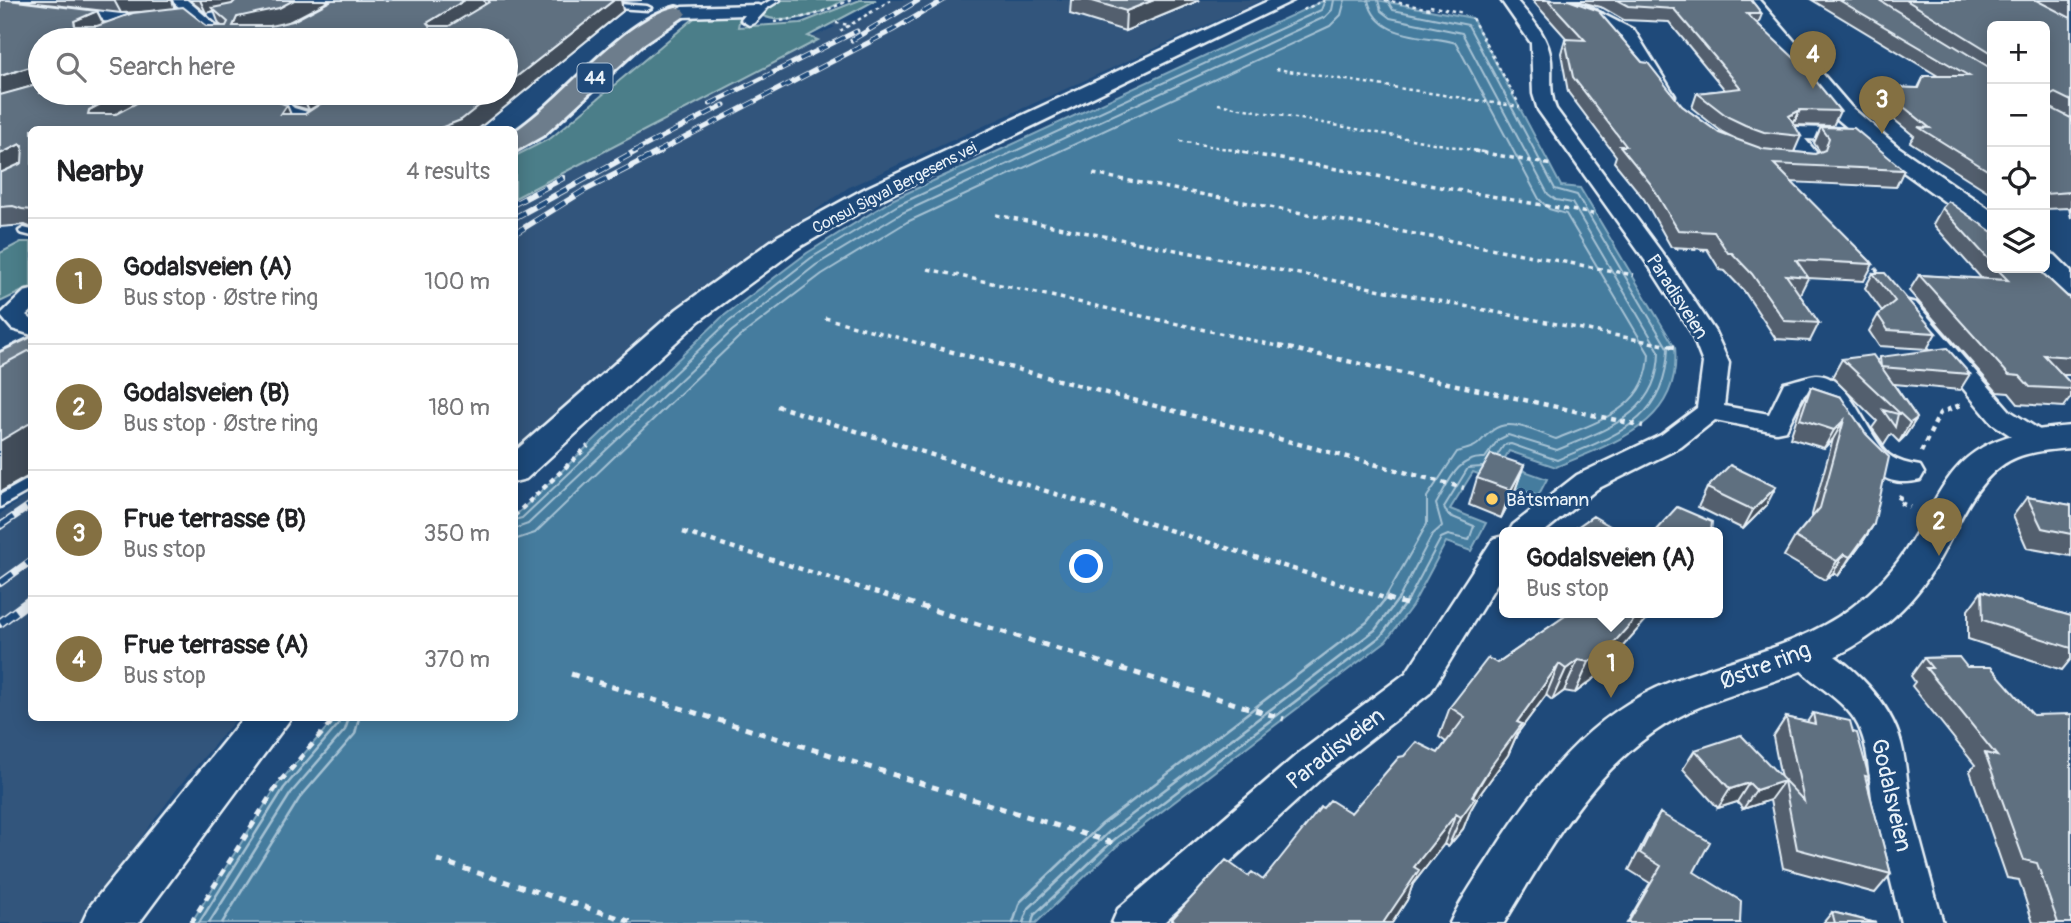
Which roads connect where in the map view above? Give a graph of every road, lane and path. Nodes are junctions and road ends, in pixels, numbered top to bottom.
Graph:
1 (178, 0) edge
2 (776, 0) edge
3 (851, 0) edge
4 (891, 0) edge
5 (1325, 0) edge
6 (1385, 0) edge
7 (1429, 0) edge
8 (1508, 0) edge
9 (1547, 0) edge
10 (1749, 0) edge
11 (1760, 0) edge
12 (604, 5) edge
13 (0, 6) edge
14 (670, 6) edge
15 (1292, 6) edge
16 (1430, 8) junction
17 (49, 12) junction
18 (748, 13) junction
19 (1464, 13) dead end
20 (223, 17) edge
21 (198, 18) junction
22 (1472, 18) dead end
23 (138, 21) junction
24 (836, 23) dead end
25 (0, 24) edge
26 (851, 25) junction
27 (121, 28) edge
28 (210, 28) edge
29 (1776, 30) junction
30 (840, 31) dead end
31 (1276, 69) dead end
32 (1218, 104) dead end
33 (280, 105) edge
34 (332, 106) edge
35 (1676, 110) edge
36 (305, 124) edge
37 (518, 129) edge
38 (1869, 135) junction
39 (518, 141) edge
40 (1180, 141) dead end
41 (1765, 159) edge
42 (1552, 165) dead end
43 (1093, 174) dead end
44 (1598, 214) dead end
45 (996, 215) dead end
46 (1987, 219) edge
47 (1645, 246) junction
48 (1722, 251) edge
49 (1857, 259) edge
50 (2050, 266) edge
51 (928, 269) dead end
52 (1634, 275) dead end
53 (1888, 285) joint
54 (2071, 287) edge
55 (28, 301) edge
56 (825, 318) dead end
57 (28, 327) edge
58 (28, 335) edge
59 (1675, 347) dead end
60 (28, 350) edge
61 (0, 352) edge
62 (0, 368) edge
63 (777, 406) dead end
64 (1710, 411) junction
65 (2001, 417) junction
66 (1643, 426) dead end
67 (2054, 439) edge
68 (593, 441) dead end
69 (518, 467) edge
70 (1910, 472) joint
71 (28, 484) edge
72 (1464, 488) dead end
73 (0, 502) edge
74 (518, 512) edge
75 (1530, 527) edge
76 (683, 532) dead end
77 (1499, 555) edge
78 (1412, 607) dead end
79 (1804, 653) junction
80 (571, 674) dead end
81 (1284, 719) dead end
82 (266, 721) edge
83 (332, 721) edge
84 (1119, 845) dead end
85 (437, 860) dead end
86 (108, 923) edge
87 (191, 923) edge
88 (635, 923) edge
89 (1132, 923) edge
90 (1476, 923) edge
91 (1922, 923) edge

1 - 21 street
2 - 18 lane
3 - 18 path
4 - 26 path
5 - 15 path
6 - 16 path
7 - 16 path
8 - 47 street, Paradisveien
9 - 35 street
10 - 29 street
11 - 29 street
12 - 14 lane
13 - 17 street
14 - 18 street
14 - 37 main road, 44
14 - 39 main road, 44
15 - 69 street, Consul Sigval Bergesens vei
16 - 19 path
17 - 23 street
17 - 25 street
20 - 21 street
21 - 23 street
21 - 28 street
22 - 31 path
23 - 27 street
24 - 26 path
26 - 30 path
29 - 38 street
32 - 42 path
33 - 36 street
34 - 36 street
38 - 41 street
38 - 46 street
40 - 44 path
43 - 52 path
45 - 59 path
47 - 48 path
47 - 64 street, Paradisveien
49 - 53 path
50 - 54 street
51 - 66 path
53 - 65 street
55 - 57 street
56 - 72 path
58 - 61 main road
60 - 62 main road
63 - 78 path
64 - 70 street
64 - 75 street
65 - 67 street
65 - 70 path
67 - 79 street, Østre ring
68 - 74 path
71 - 73 lane
76 - 81 path
77 - 89 street, Paradisveien
79 - 90 street, Østre ring
79 - 91 street, Godalsveien
80 - 84 path
82 - 86 street
83 - 87 path
85 - 88 path

